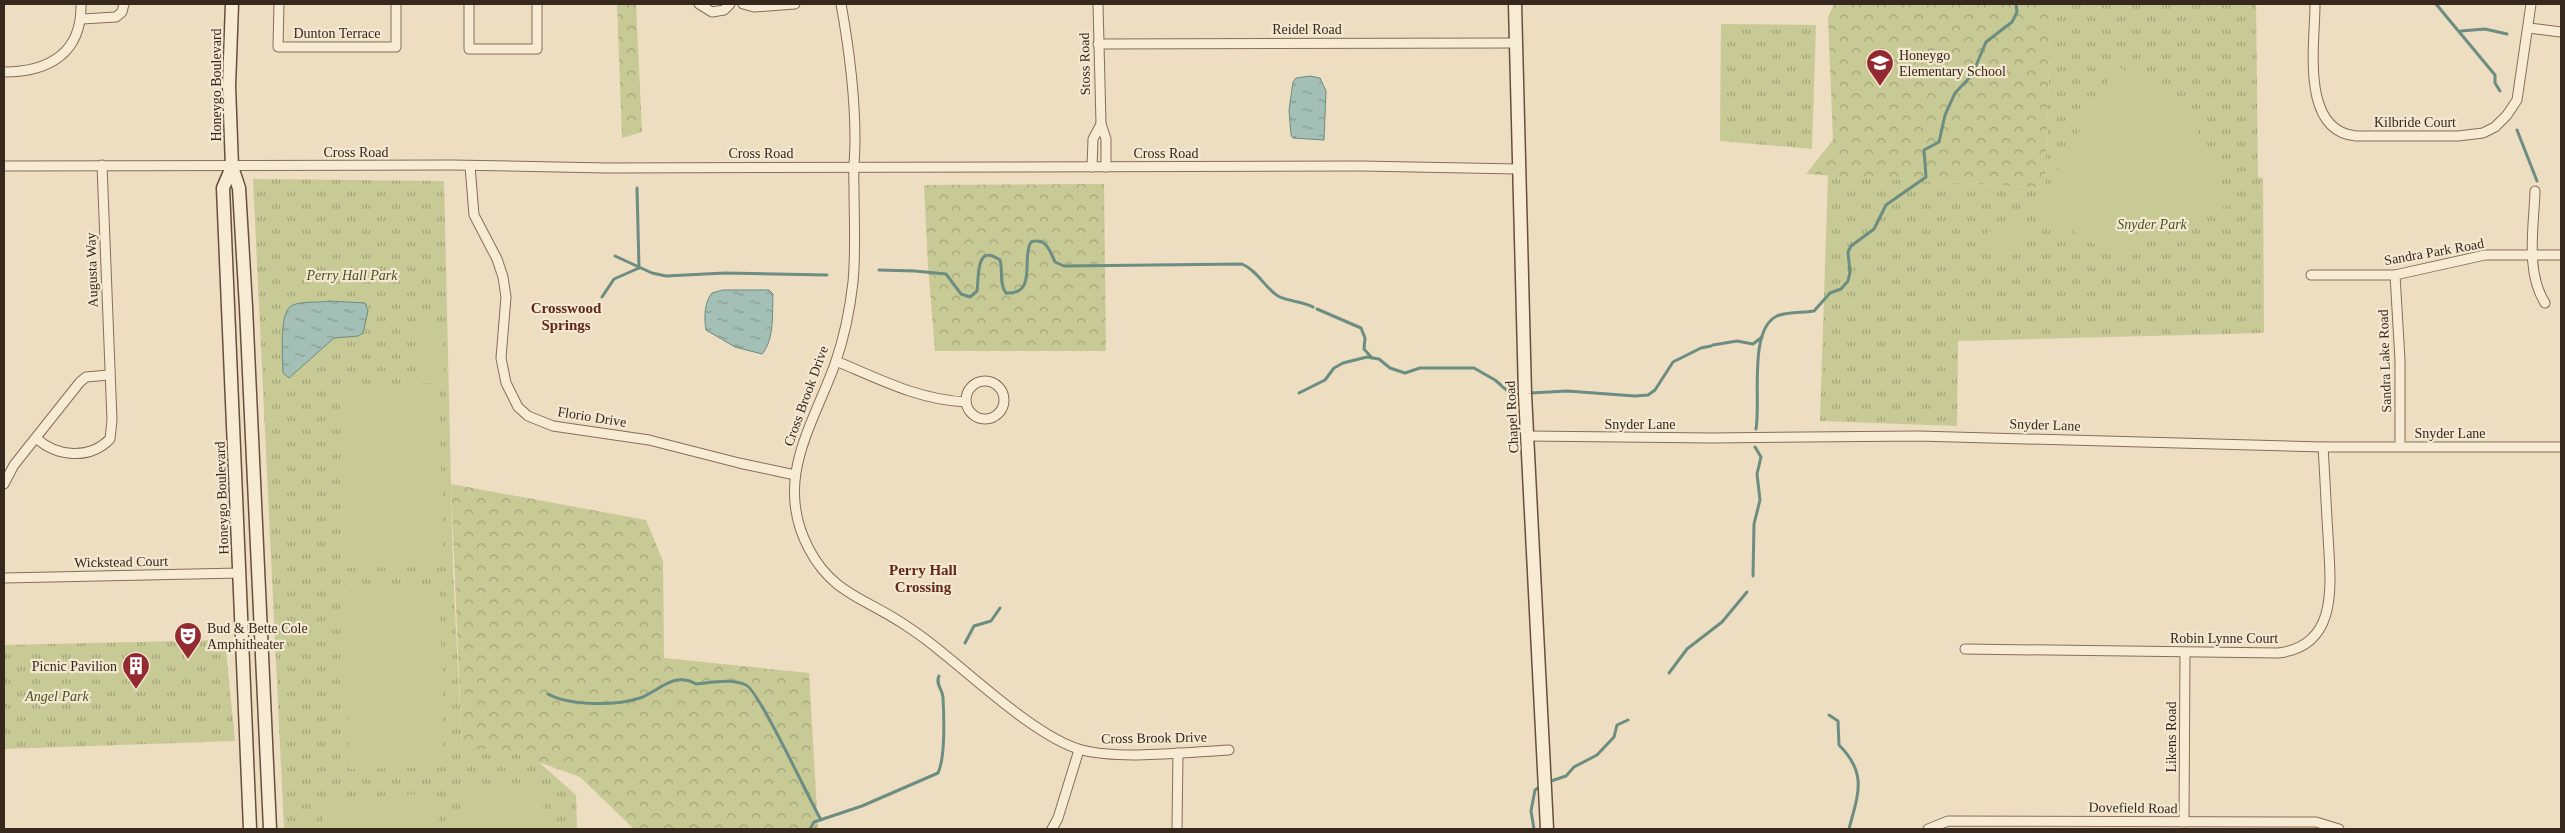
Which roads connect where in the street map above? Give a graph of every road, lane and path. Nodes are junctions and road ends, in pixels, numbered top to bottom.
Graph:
1 (81, 4) edge
2 (124, 4) edge
3 (232, 4) edge
4 (279, 4) edge
5 (396, 4) edge
6 (469, 4) edge
7 (537, 4) edge
8 (700, 4) edge
9 (730, 4) edge
10 (744, 4) edge
11 (795, 4) edge
12 (840, 4) edge
13 (1098, 4) edge
14 (1515, 4) edge
15 (2315, 4) edge
16 (2531, 4) edge
17 (82, 19) junction
18 (2528, 28) junction
19 (2561, 32) edge
20 (1516, 43) junction
21 (1098, 44) junction
22 (4, 72) edge
23 (1100, 124) junction
24 (102, 165) junction
25 (4, 166) edge
26 (470, 166) junction
27 (854, 166) junction
28 (232, 167) junction
29 (1092, 167) junction
30 (1106, 167) junction
31 (1518, 169) junction
32 (2535, 191) dead end
33 (2533, 254) junction
34 (2561, 255) edge
35 (2311, 275) dead end
36 (2395, 275) junction
37 (2546, 303) dead end
38 (836, 361) junction
39 (109, 375) junction
40 (966, 402) junction
41 (1528, 436) junction
42 (36, 438) junction
43 (2400, 446) junction
44 (2323, 447) junction
45 (2561, 447) edge
46 (795, 475) junction
47 (4, 484) edge
48 (240, 573) junction
49 (4, 578) edge
50 (1965, 649) dead end
51 (2185, 653) junction
52 (1079, 750) junction
53 (1229, 750) dead end
54 (1178, 752) junction
55 (2184, 822) junction
56 (250, 829) edge
57 (270, 829) edge
58 (1052, 829) edge
59 (1177, 829) edge
60 (1547, 829) edge
61 (1928, 829) edge
62 (2339, 829) edge

1 - 17 street
2 - 17 street
3 - 28 main road, Honeygo Boulevard
4 - 5 street, Dunton Terrace
6 - 7 street
8 - 9 street
10 - 11 street
12 - 27 street, Cross Brook Drive
13 - 21 street, Stoss Road
14 - 20 main road, Chapel Road
15 - 18 street, Kilbride Court
16 - 18 street, Kilbride Court
17 - 22 street
18 - 19 street
20 - 21 street, Reidel Road
20 - 31 main road, Chapel Road
21 - 23 street, Stoss Road
23 - 29 street, Stoss Road
23 - 30 street, Stoss Road
24 - 25 street, Cross Road
24 - 28 street, Cross Road
24 - 39 street, Augusta Way
26 - 27 street, Cross Road
26 - 28 street, Cross Road
26 - 46 street, Florio Drive
27 - 29 street, Cross Road
27 - 38 street, Cross Brook Drive
28 - 48 main road, Honeygo Boulevard
28 - 57 main road, Honeygo Boulevard
29 - 30 street, Cross Road
30 - 31 street, Cross Road
31 - 41 main road, Chapel Road
32 - 33 street
33 - 34 street, Sandra Park Road
33 - 36 street, Sandra Park Road
33 - 37 street
35 - 36 street, Sandra Park Road
36 - 43 street, Sandra Lake Road
38 - 40 street
38 - 46 street, Cross Brook Drive
39 - 42 street
39 - 42 street, Augusta Way
40 - 40 street
41 - 44 street, Snyder Lane
41 - 60 main road, Chapel Road
42 - 47 street
43 - 44 street, Snyder Lane
43 - 45 street, Snyder Lane
44 - 51 street, Robin Lynne Court
46 - 52 street, Cross Brook Drive
48 - 49 street, Wickstead Court
48 - 56 main road, Honeygo Boulevard
50 - 51 street, Robin Lynne Court
51 - 55 street, Likens Road
52 - 54 street, Cross Brook Drive
52 - 58 street
53 - 54 street, Cross Brook Drive
54 - 59 street
55 - 61 street, Dovefield Road
55 - 62 street, Dovefield Road

